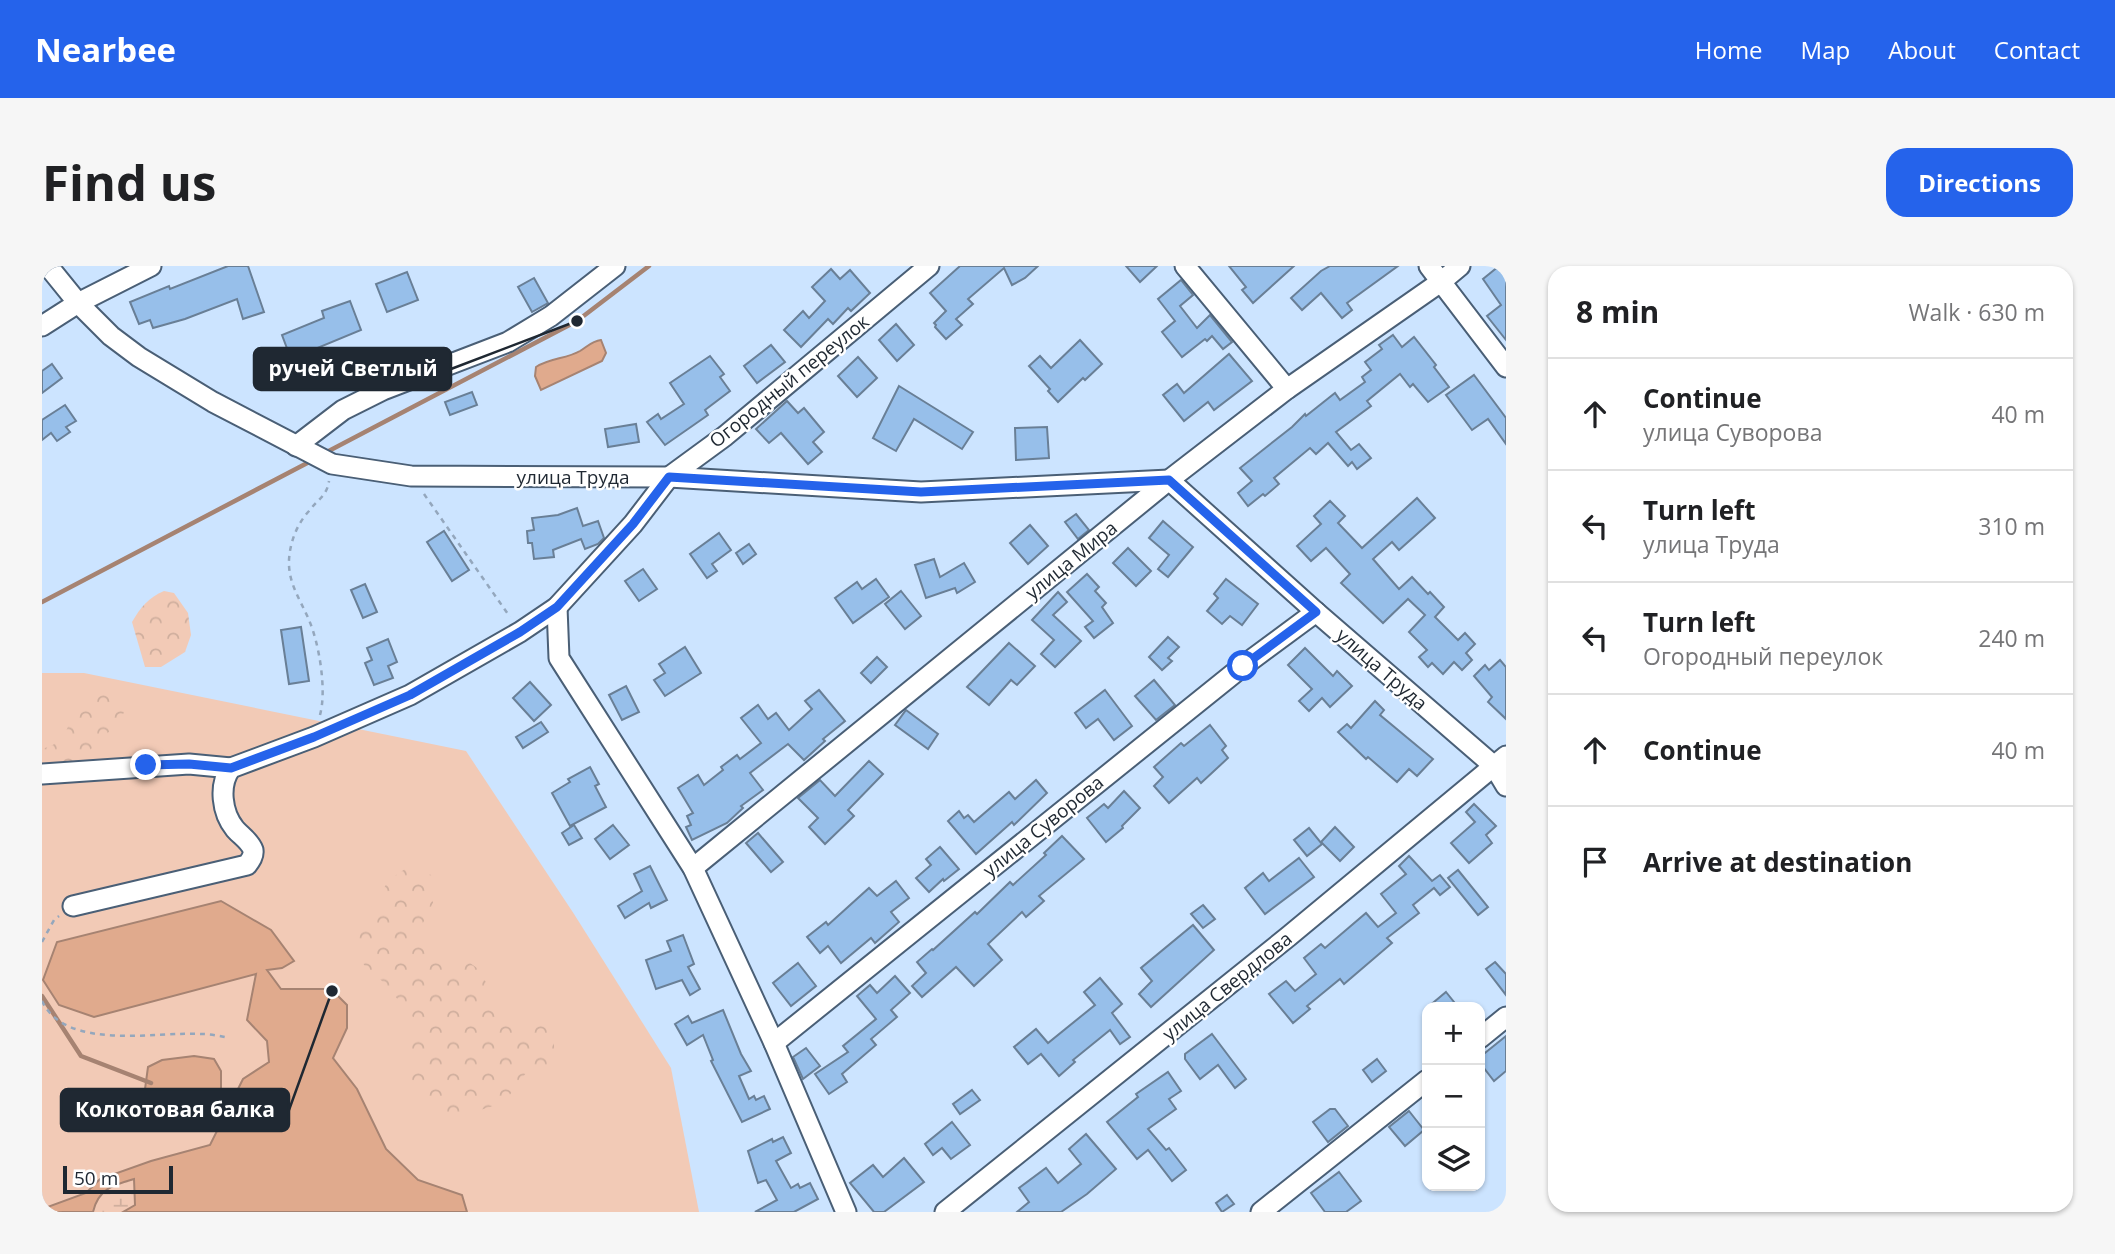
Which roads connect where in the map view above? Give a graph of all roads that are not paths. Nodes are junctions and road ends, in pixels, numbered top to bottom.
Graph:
1 (48, 266) edge
2 (151, 266) edge
3 (615, 266) edge
4 (929, 266) edge
5 (1460, 266) edge
6 (1191, 268) edge
7 (1435, 274) edge
8 (78, 303) junction
9 (42, 326) edge
10 (1506, 367) edge
11 (1287, 389) junction
12 (317, 457) junction
13 (669, 477) junction
14 (1169, 480) junction
15 (557, 607) junction
16 (1316, 612) junction
17 (1500, 761) edge
18 (231, 768) junction
19 (42, 774) edge
20 (1506, 786) edge
21 (693, 868) junction
22 (73, 906) road end
23 (1506, 1017) edge
24 (1485, 1034) edge
25 (774, 1043) junction
26 (1422, 1084) edge
27 (843, 1210) edge
28 (945, 1212) edge
29 (1261, 1212) edge

1 - 8 street, улица Труда
2 - 8 street
3 - 12 street
4 - 13 street, Огородный переулок
5 - 7 street, улица Мира
6 - 11 street
7 - 10 street
7 - 11 street, улица Мира
8 - 9 street
8 - 12 street, улица Труда
11 - 14 street, улица Мира
12 - 13 street, улица Труда
13 - 14 street, улица Труда
13 - 15 street, Огородный переулок
14 - 16 street, улица Труда
14 - 21 street, улица Мира
15 - 18 street, Огородный переулок
15 - 21 street
16 - 17 street, улица Труда
16 - 25 street, улица Суворова
17 - 20 street, улица Труда
17 - 28 street, улица Свердлова
18 - 19 street
18 - 22 street
21 - 25 street
23 - 24 street
25 - 27 street
26 - 29 street

